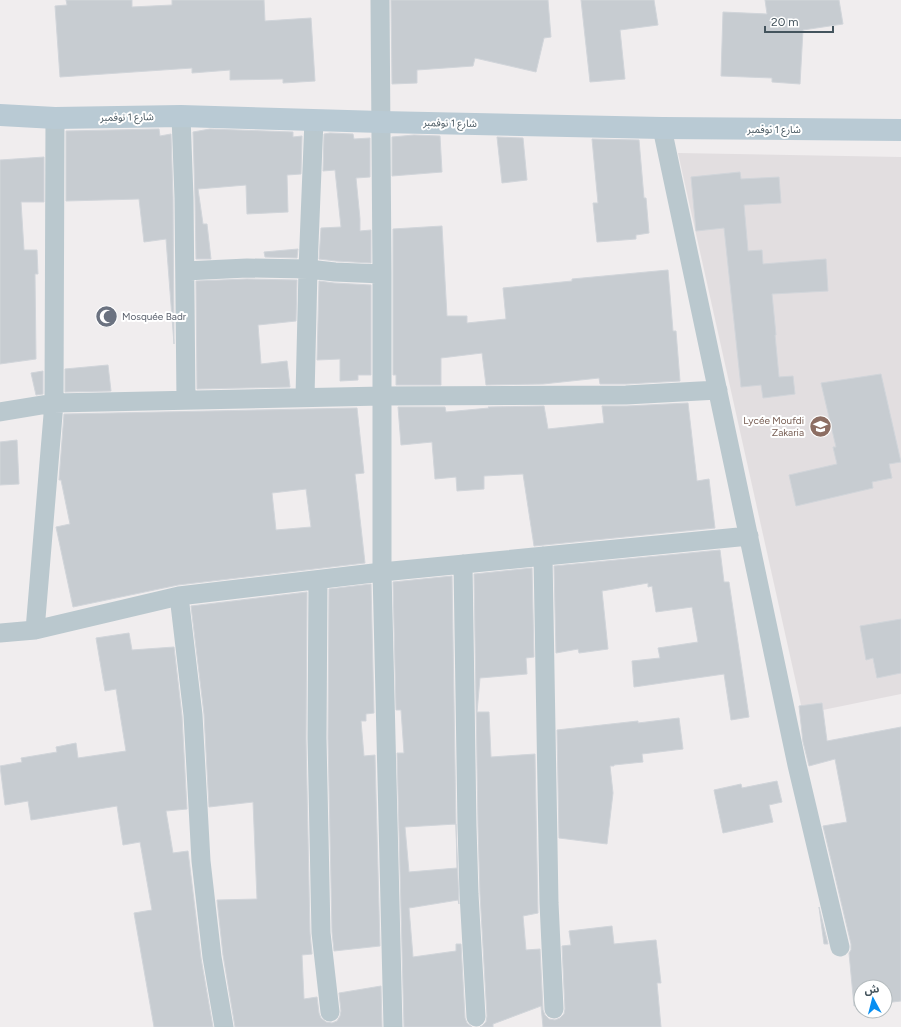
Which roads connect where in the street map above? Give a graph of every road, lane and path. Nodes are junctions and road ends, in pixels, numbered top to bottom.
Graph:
1 (380, 0) edge
2 (0, 115) edge
3 (181, 116) junction
4 (55, 118) junction
5 (314, 120) junction
6 (381, 122) junction
7 (662, 128) junction
8 (901, 130) edge
9 (308, 269) junction
10 (185, 271) junction
11 (382, 274) junction
12 (718, 390) junction
13 (382, 396) junction
14 (306, 398) junction
15 (186, 400) junction
16 (54, 403) junction
17 (0, 412) edge
18 (749, 536) junction
19 (543, 556) junction
20 (463, 564) junction
21 (382, 572) junction
22 (318, 580) junction
23 (179, 596) junction
24 (35, 630) junction
25 (0, 634) edge
26 (840, 947) dead end
27 (554, 1009) dead end
28 (330, 1012) dead end
29 (476, 1017) dead end
30 (224, 1027) edge
31 (393, 1027) edge

1 - 6 street
2 - 4 main road, شارع 1 نوفمبر
3 - 4 main road, شارع 1 نوفمبر
3 - 5 main road, شارع 1 نوفمبر
3 - 10 street
4 - 16 street
5 - 6 main road, شارع 1 نوفمبر
5 - 9 street
6 - 7 main road, شارع 1 نوفمبر
6 - 11 street
7 - 8 main road, شارع 1 نوفمبر
7 - 12 street
9 - 10 street
9 - 11 street
9 - 14 street
10 - 15 street
11 - 13 street
12 - 13 street
12 - 18 street
13 - 14 street
13 - 21 street
14 - 15 street
15 - 16 street
16 - 17 street
16 - 24 street
18 - 19 street
18 - 26 street
19 - 20 street
19 - 27 street
20 - 21 street
20 - 29 street
21 - 22 street
21 - 31 street
22 - 23 street
22 - 28 street
23 - 24 street
23 - 30 street
24 - 25 street

